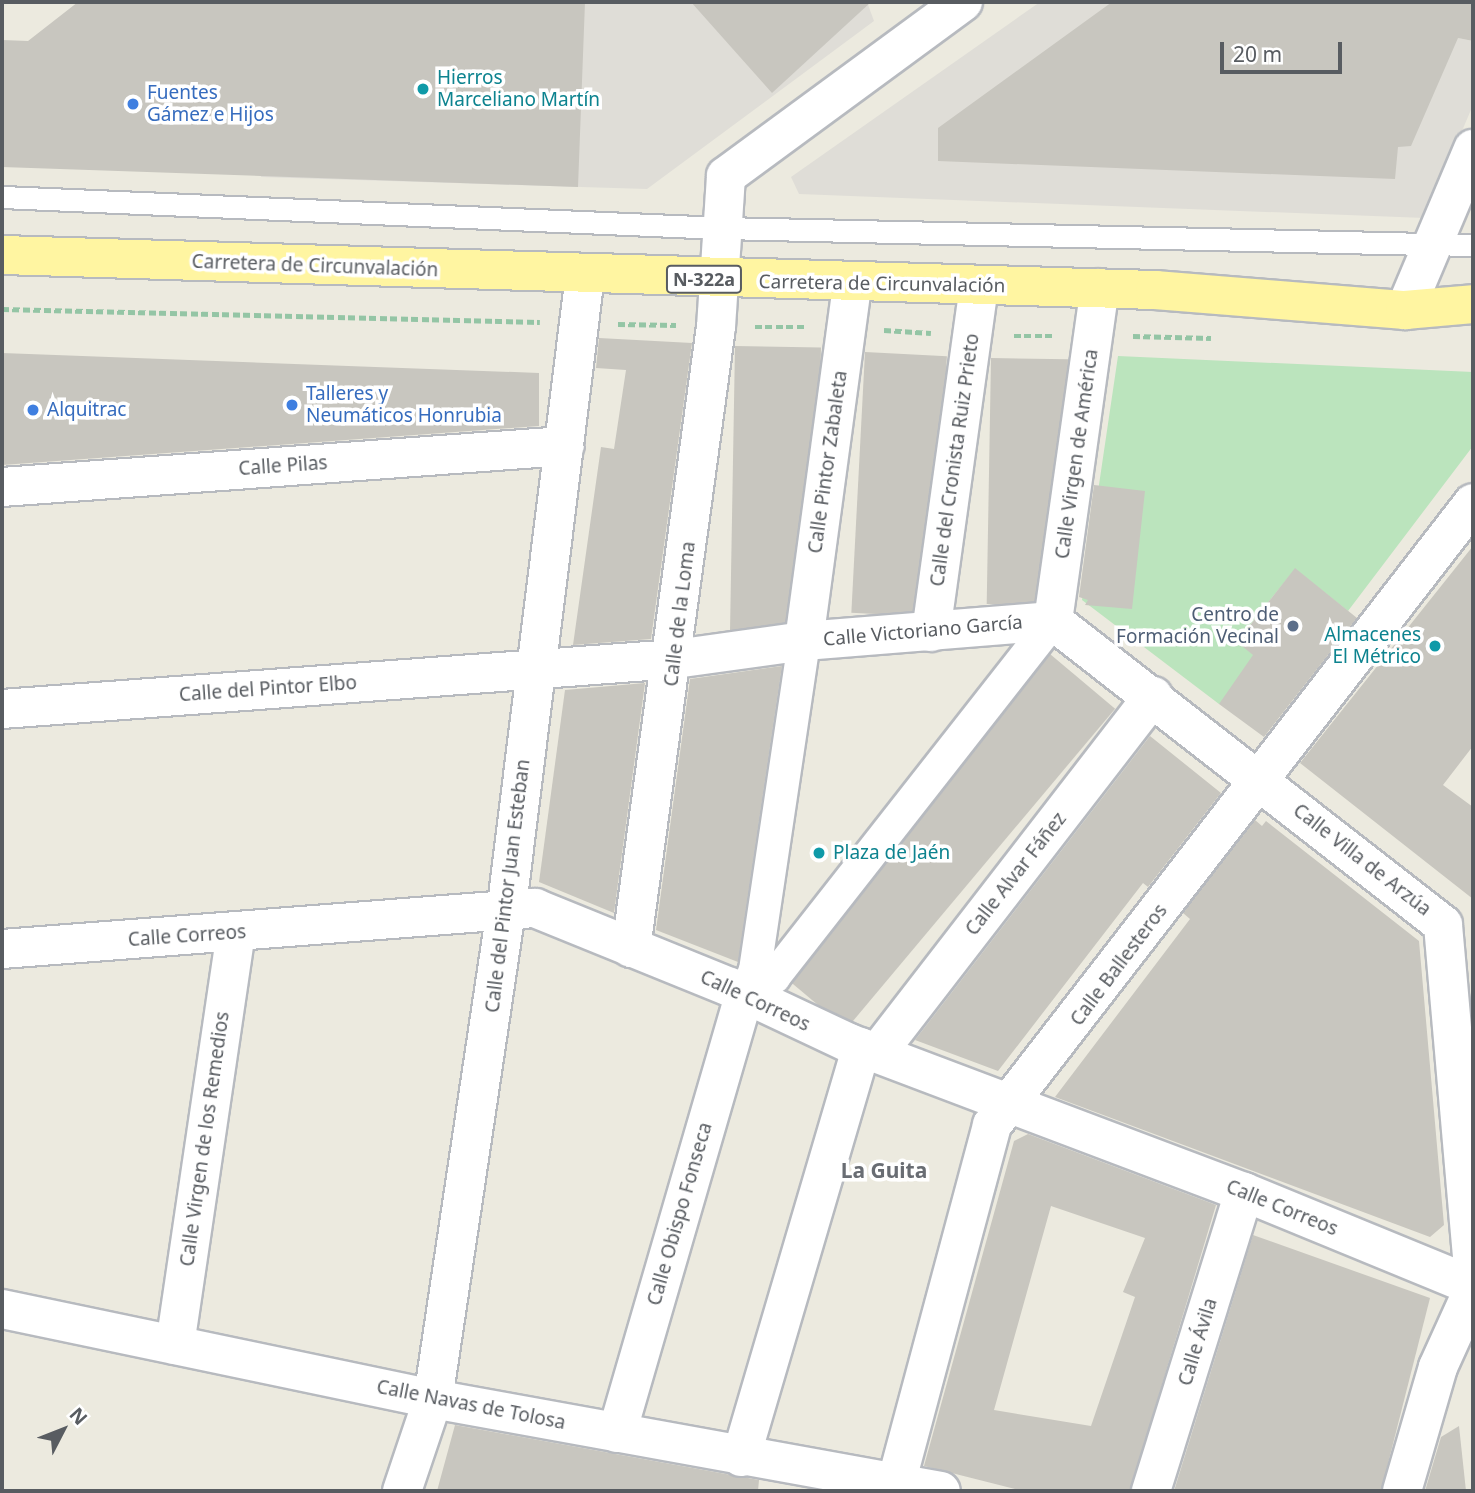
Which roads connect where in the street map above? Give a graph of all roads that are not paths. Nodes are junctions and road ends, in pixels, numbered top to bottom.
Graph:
1 (963, 2) edge
2 (1473, 149) edge
3 (2, 197) edge
4 (722, 228) junction
5 (1433, 243) junction
6 (1473, 245) edge
7 (2, 255) edge
8 (585, 275) junction
9 (722, 280) junction
10 (852, 284) junction
11 (979, 287) junction
12 (1100, 288) junction
13 (1473, 304) edge
14 (1415, 309) junction
15 (1473, 319) edge
16 (565, 446) junction
17 (2, 487) edge
18 (1473, 503) edge
19 (1053, 621) junction
20 (931, 632) junction
21 (804, 641) junction
22 (675, 659) junction
23 (535, 670) junction
24 (1153, 695) junction
25 (2, 709) edge
26 (1259, 778) junction
27 (506, 913) junction
28 (236, 932) junction
29 (631, 948) junction
30 (2, 949) edge
31 (1461, 969) edge
32 (744, 996) junction
33 (870, 1050) junction
34 (1009, 1106) junction
35 (1244, 1192) junction
36 (1473, 1267) edge
37 (1473, 1288) edge
38 (2, 1309) edge
39 (175, 1345) junction
40 (433, 1399) junction
41 (617, 1433) junction
42 (741, 1457) junction
43 (896, 1486) edge
44 (402, 1491) edge
45 (941, 1491) edge
46 (1151, 1491) edge
47 (1402, 1491) edge

1 - 4 street, Calle de la Loma
2 - 5 street
3 - 4 lane
4 - 5 lane
4 - 9 street, Calle de la Loma
5 - 6 lane
5 - 14 street
7 - 8 main road, Carretera de Circunvalación / N-322a
8 - 9 main road, Carretera de Circunvalación / N-322a
8 - 16 street, Calle del Pintor Juan Esteban
9 - 10 main road, Carretera de Circunvalación / N-322a
9 - 22 street, Calle de la Loma
10 - 11 main road, Carretera de Circunvalación / N-322a
10 - 21 street, Calle Pintor Zabaleta
11 - 12 main road, Carretera de Circunvalación / N-322a
11 - 20 street, Calle del Cronista Ruiz Prieto
12 - 14 main road, Carretera de Circunvalación / N-322a
12 - 19 street, Calle Virgen de América
13 - 14 main road, Carretera de Circunvalación / N-322a
14 - 15 main road, Carretera de Circunvalación / N-322a
16 - 17 street, Calle Pilas
16 - 23 street, Calle del Pintor Juan Esteban
18 - 26 street, Calle Ballesteros
19 - 20 street, Calle Victoriano García
19 - 24 street
19 - 32 street
20 - 21 street, Calle Victoriano García
21 - 22 street, Calle Victoriano García
21 - 32 street
22 - 23 street, Calle Victoriano García
22 - 29 street, Calle de la Loma
23 - 25 street, Calle del Pintor Elbo
23 - 27 street, Calle del Pintor Juan Esteban
24 - 26 street
24 - 33 street, Calle Alvar Fáñez
26 - 31 street, Calle Villa de Arzúa
26 - 34 street, Calle Ballesteros
27 - 28 street, Calle Correos
27 - 29 street, Calle Correos
27 - 40 street, Calle del Pintor Juan Esteban
28 - 30 street, Calle Correos
28 - 39 street, Calle Virgen de los Remedios
29 - 32 street, Calle Correos
31 - 36 street, Calle Villa de Arzúa
32 - 33 street, Calle Correos
32 - 41 street, Calle Obispo Fonseca
33 - 34 street, Calle Correos
33 - 42 street, Calle Alvar Fáñez
34 - 35 street, Calle Correos
34 - 43 street, Calle Ballesteros
35 - 37 street, Calle Correos
35 - 46 street, Calle Ávila
37 - 47 street
38 - 39 street, Calle Navas de Tolosa
39 - 40 street, Calle Navas de Tolosa
40 - 41 street, Calle Navas de Tolosa
40 - 44 street, Calle del Pintor Juan Esteban
41 - 42 street, Calle Navas de Tolosa
42 - 43 street, Calle Navas de Tolosa
43 - 45 street, Calle Navas de Tolosa

